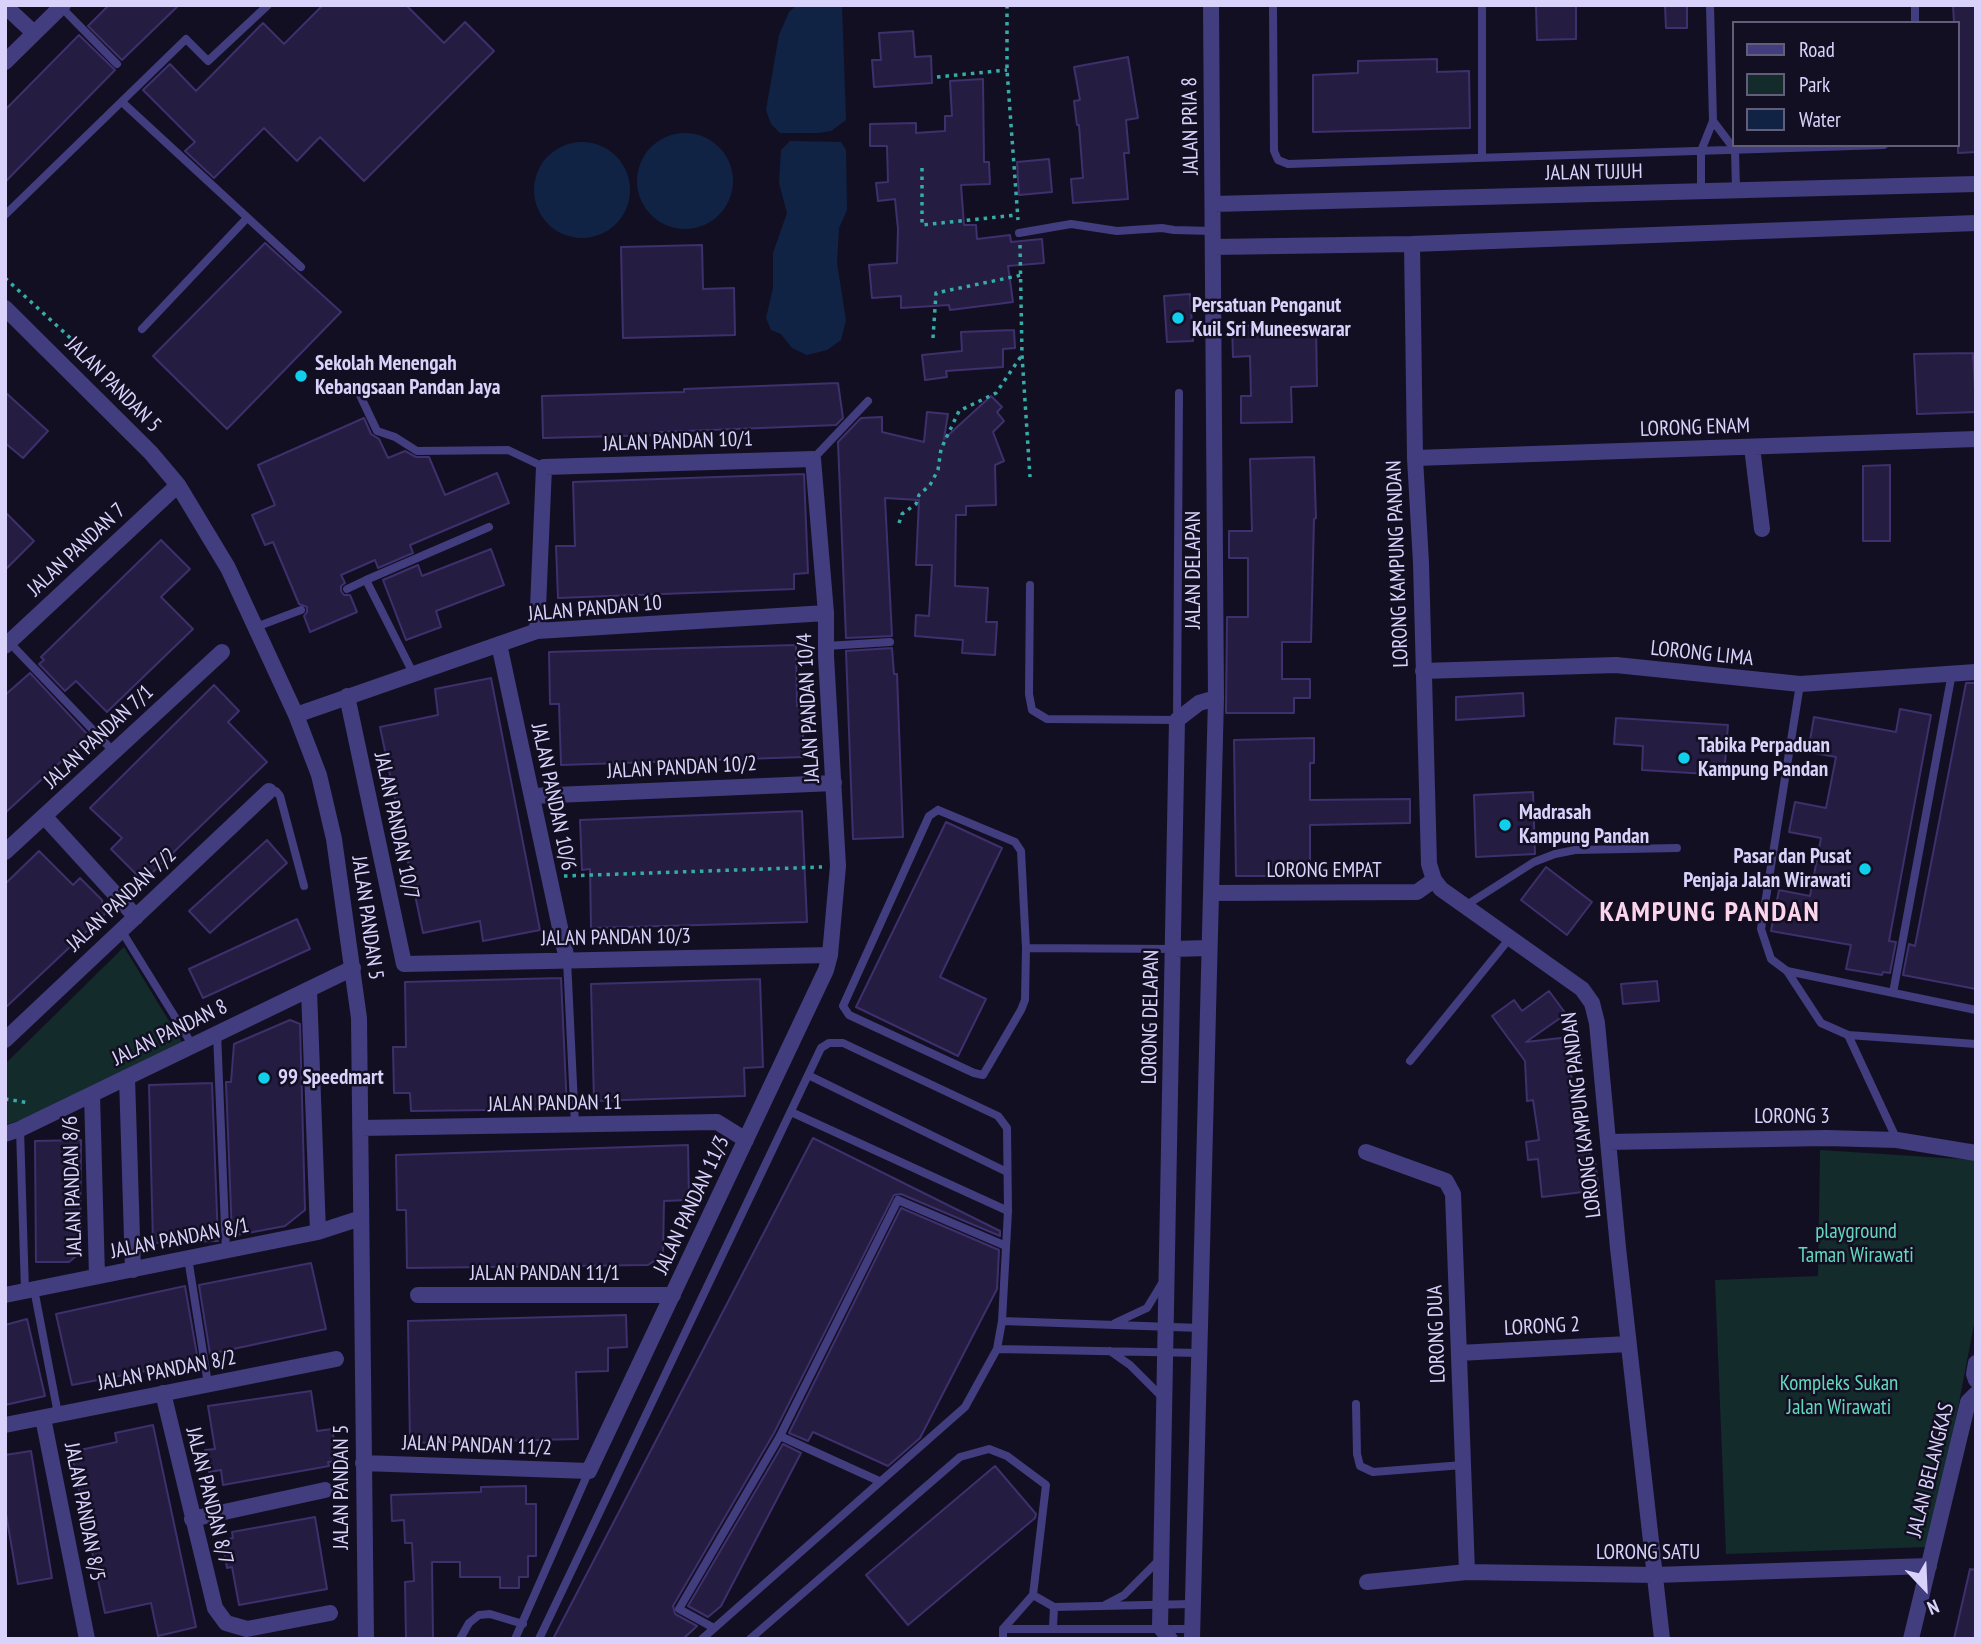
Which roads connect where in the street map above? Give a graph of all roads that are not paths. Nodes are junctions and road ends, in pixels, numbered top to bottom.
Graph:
1 (268, 5) edge
2 (1211, 5) edge
3 (1273, 5) edge
4 (1482, 5) edge
5 (1710, 5) edge
6 (5, 6) edge
7 (62, 6) edge
8 (34, 33) junction
9 (5, 62) edge
10 (117, 64) dead end
11 (122, 102) junction
12 (1713, 121) junction
13 (1732, 146) edge
14 (1733, 147) edge
15 (1824, 147) edge
16 (1735, 150) junction
17 (1701, 151) junction
18 (1482, 156) junction
19 (1976, 184) edge
20 (1736, 190) junction
21 (1701, 191) junction
22 (1213, 204) junction
23 (5, 215) edge
24 (247, 218) junction
25 (1976, 223) edge
26 (1019, 233) dead end
27 (1213, 239) junction
28 (1412, 244) junction
29 (301, 267) dead end
30 (5, 307) edge
31 (142, 329) dead end
32 (358, 391) dead end
33 (1179, 393) dead end
34 (867, 401) dead end
35 (1976, 439) edge
36 (1752, 447) junction
37 (1415, 458) junction
38 (813, 459) junction
39 (544, 467) junction
40 (178, 485) junction
41 (489, 527) dead end
42 (1762, 529) dead end
43 (366, 580) junction
44 (1030, 585) dead end
45 (347, 589) dead end
46 (301, 610) dead end
47 (826, 612) junction
48 (256, 627) junction
49 (537, 631) junction
50 (890, 642) dead end
51 (7, 644) edge
52 (499, 644) junction
53 (826, 646) junction
54 (222, 652) dead end
55 (1423, 671) junction
56 (1976, 672) edge
57 (413, 673) junction
58 (1952, 673) junction
59 (1800, 684) junction
60 (347, 696) junction
61 (1216, 698) junction
62 (296, 715) junction
63 (1177, 720) junction
64 (114, 752) junction
65 (834, 783) junction
66 (268, 791) joint
67 (532, 796) junction
68 (44, 816) junction
69 (1677, 848) dead end
70 (5, 852) edge
71 (1434, 880) junction
72 (304, 886) dead end
73 (1211, 893) junction
74 (1465, 906) junction
75 (136, 917) junction
76 (121, 930) junction
77 (1510, 938) junction
78 (1026, 948) junction
79 (1209, 948) junction
80 (1173, 949) junction
81 (830, 955) junction
82 (567, 960) junction
83 (404, 964) joint
84 (353, 968) junction
85 (1787, 971) junction
86 (309, 990) junction
87 (1893, 993) junction
88 (1976, 1010) edge
89 (217, 1033) junction
90 (1849, 1035) junction
91 (5, 1040) edge
92 (1976, 1044) edge
93 (193, 1045) junction
94 (1410, 1061) dead end
95 (808, 1075) junction
96 (127, 1077) junction
97 (92, 1094) junction
98 (791, 1112) junction
99 (575, 1125) junction
100 (360, 1128) junction
101 (13, 1131) edge
102 (746, 1140) junction
103 (1897, 1140) junction
104 (1608, 1142) junction
105 (1366, 1152) dead end
106 (1976, 1153) edge
107 (1007, 1172) junction
108 (1008, 1211) junction
109 (361, 1218) junction
110 (318, 1232) junction
111 (1006, 1246) junction
112 (226, 1251) junction
113 (188, 1258) junction
114 (133, 1270) junction
115 (97, 1276) junction
116 (1167, 1276) junction
117 (29, 1290) junction
118 (5, 1295) edge
119 (673, 1295) junction
120 (418, 1296) dead end
121 (1002, 1321) junction
122 (1109, 1325) junction
123 (1166, 1327) junction
124 (1200, 1328) junction
125 (1628, 1343) junction
126 (997, 1349) junction
127 (1110, 1351) junction
128 (1165, 1352) junction
129 (1199, 1353) junction
130 (1459, 1353) junction
131 (336, 1359) dead end
132 (1976, 1363) edge
133 (1976, 1380) edge
134 (208, 1384) junction
135 (163, 1393) junction
136 (1976, 1394) edge
137 (1164, 1400) junction
138 (1356, 1404) dead end
139 (51, 1416) junction
140 (5, 1425) edge
141 (780, 1436) junction
142 (363, 1463) junction
143 (1463, 1465) junction
144 (589, 1471) junction
145 (879, 1481) junction
146 (325, 1490) dead end
147 (192, 1519) junction
148 (1161, 1557) junction
149 (1928, 1566) junction
150 (1466, 1573) junction
151 (1654, 1575) junction
152 (1367, 1581) dead end
153 (1033, 1595) junction
154 (1160, 1604) junction
155 (1193, 1604) junction
156 (1103, 1606) junction
157 (1054, 1607) junction
158 (330, 1613) dead end
159 (523, 1624) junction
160 (714, 1628) junction
161 (1053, 1628) junction
162 (1003, 1629) junction
163 (1165, 1633) edge
164 (1192, 1634) edge
165 (87, 1639) edge
166 (366, 1639) edge
167 (460, 1639) edge
168 (515, 1639) edge
169 (539, 1639) edge
170 (702, 1639) edge
171 (750, 1639) edge
172 (1003, 1639) edge
173 (1662, 1639) edge
174 (1911, 1639) edge

1 - 11 lane
2 - 22 street, JALAN PRIA 8
3 - 18 lane
4 - 18 lane
5 - 12 lane
6 - 8 street
7 - 8 street
7 - 10 lane
8 - 9 street
11 - 23 lane
11 - 24 lane
12 - 13 lane
12 - 17 lane
14 - 16 lane
15 - 16 lane
16 - 17 lane
16 - 20 lane
17 - 18 lane
17 - 21 lane
19 - 20 street, JALAN TUJUH
20 - 21 street, JALAN TUJUH
21 - 22 street, JALAN TUJUH
22 - 27 street, JALAN PRIA 8
24 - 29 lane
24 - 31 lane
25 - 28 street
26 - 27 lane
27 - 28 street
27 - 61 street, JALAN DELAPAN
28 - 37 street, LORONG KAMPUNG PANDAN
30 - 40 street, JALAN PANDAN 5
32 - 39 lane, JALAN PANDAN 10/1
33 - 63 lane, LORONG DELAPAN
34 - 38 lane
35 - 36 street, LORONG ENAM
36 - 37 street, LORONG ENAM
36 - 42 street
37 - 55 street, LORONG KAMPUNG PANDAN
38 - 39 street, JALAN PANDAN 10/1
38 - 47 street, JALAN PANDAN 10/4
39 - 49 street
40 - 48 street, JALAN PANDAN 5
40 - 51 street, JALAN PANDAN 7
41 - 43 lane
43 - 45 lane
43 - 57 lane
44 - 63 lane
46 - 48 lane
47 - 49 street, JALAN PANDAN 10
47 - 53 street, JALAN PANDAN 10/4
48 - 62 street, JALAN PANDAN 5
49 - 52 street, JALAN PANDAN 10
50 - 53 lane
51 - 64 lane
52 - 57 street, JALAN PANDAN 10
52 - 67 street, JALAN PANDAN 10/6
53 - 65 street, JALAN PANDAN 10/4
54 - 64 street, JALAN PANDAN 7/1
55 - 59 street, LORONG LIMA
55 - 71 street, LORONG KAMPUNG PANDAN
56 - 58 street, LORONG LIMA
57 - 60 street, JALAN PANDAN 10
58 - 59 street, LORONG LIMA
58 - 87 lane
59 - 85 lane
60 - 62 street, JALAN PANDAN 10
60 - 83 street, JALAN PANDAN 10/7
61 - 63 street
61 - 73 street, JALAN DELAPAN
62 - 84 street, JALAN PANDAN 5
63 - 80 street, LORONG DELAPAN
64 - 68 street, JALAN PANDAN 7/1
65 - 67 street, JALAN PANDAN 10/2
65 - 81 street, JALAN PANDAN 10/4
66 - 72 lane
66 - 75 street, JALAN PANDAN 7/2
67 - 82 street, JALAN PANDAN 10/6
68 - 70 street, JALAN PANDAN 7/1
68 - 75 street
69 - 74 lane
71 - 73 street, LORONG EMPAT
71 - 74 street, LORONG KAMPUNG PANDAN
73 - 79 street
74 - 77 street, LORONG KAMPUNG PANDAN
75 - 76 street, JALAN PANDAN 7/2
76 - 91 street, JALAN PANDAN 7/2
76 - 93 lane
77 - 94 lane
77 - 104 street, LORONG KAMPUNG PANDAN
78 - 78 lane
78 - 80 lane
79 - 80 street
79 - 124 street
80 - 116 street, LORONG DELAPAN
81 - 82 street, JALAN PANDAN 10/3
81 - 102 street, JALAN PANDAN 11/3
82 - 83 street, JALAN PANDAN 10/3
82 - 99 lane
84 - 86 street, JALAN PANDAN 8
84 - 100 street, JALAN PANDAN 5
85 - 87 lane
85 - 90 lane
86 - 89 street, JALAN PANDAN 8
86 - 110 street
87 - 88 lane
89 - 93 street, JALAN PANDAN 8
89 - 112 lane
90 - 92 lane
90 - 103 lane
93 - 96 street, JALAN PANDAN 8
95 - 98 lane
95 - 107 lane
95 - 107 lane
96 - 97 street, JALAN PANDAN 8
96 - 114 street
97 - 101 street, JALAN PANDAN 8
97 - 115 street, JALAN PANDAN 8/6
98 - 108 lane
98 - 169 lane
99 - 100 street, JALAN PANDAN 11
99 - 102 street, JALAN PANDAN 11
100 - 109 street, JALAN PANDAN 5
101 - 117 lane
102 - 119 street, JALAN PANDAN 11/3
103 - 104 street, LORONG 3
103 - 106 street, LORONG 3
104 - 125 street, LORONG KAMPUNG PANDAN
105 - 130 street, LORONG DUA
107 - 108 lane
108 - 111 lane
109 - 110 street, JALAN PANDAN 8/1
109 - 142 street, JALAN PANDAN 5
110 - 112 street, JALAN PANDAN 8/1
111 - 121 lane
111 - 141 lane
112 - 113 street, JALAN PANDAN 8/1
113 - 114 street, JALAN PANDAN 8/1
113 - 134 lane
114 - 115 street, JALAN PANDAN 8/1
115 - 117 street, JALAN PANDAN 8/1
116 - 122 lane
116 - 123 street, LORONG DELAPAN
117 - 118 street, JALAN PANDAN 8/1
117 - 139 lane
119 - 120 street, JALAN PANDAN 11/1
119 - 144 street, JALAN PANDAN 11/3
121 - 122 lane
121 - 126 lane
122 - 123 lane
123 - 124 lane
123 - 128 street, LORONG DELAPAN
124 - 129 street
125 - 130 street, LORONG 2
125 - 151 street, LORONG KAMPUNG PANDAN
126 - 127 lane
126 - 145 lane
127 - 128 lane
127 - 137 lane
128 - 129 lane
128 - 137 street, LORONG DELAPAN
129 - 155 street
130 - 143 street, LORONG DUA
131 - 134 street, JALAN PANDAN 8/2
132 - 133 street
134 - 135 street, JALAN PANDAN 8/2
135 - 139 street, JALAN PANDAN 8/2
135 - 147 street, JALAN PANDAN 8/7
136 - 149 street, JALAN BELANGKAS
137 - 148 street, LORONG DELAPAN
138 - 143 lane
139 - 140 street, JALAN PANDAN 8/2
139 - 165 street, JALAN PANDAN 8/5
141 - 145 lane
141 - 160 lane
142 - 144 street, JALAN PANDAN 11/2
142 - 166 street, JALAN PANDAN 5
143 - 150 street, LORONG DUA
144 - 159 lane
145 - 160 lane
146 - 147 street
147 - 158 street, JALAN PANDAN 8/7
148 - 154 street, LORONG DELAPAN
148 - 156 lane
149 - 151 street, LORONG SATU
149 - 174 street, JALAN BELANGKAS
150 - 151 street, LORONG SATU
150 - 152 street, LORONG SATU
151 - 173 street, LORONG KAMPUNG PANDAN
153 - 157 lane
153 - 162 lane
153 - 171 lane
154 - 155 lane
154 - 156 lane
154 - 163 street, LORONG DELAPAN
155 - 164 street
156 - 157 lane
157 - 161 lane
159 - 167 lane
159 - 168 lane
160 - 170 lane
161 - 162 lane
161 - 163 lane
162 - 172 lane
163 - 164 lane

